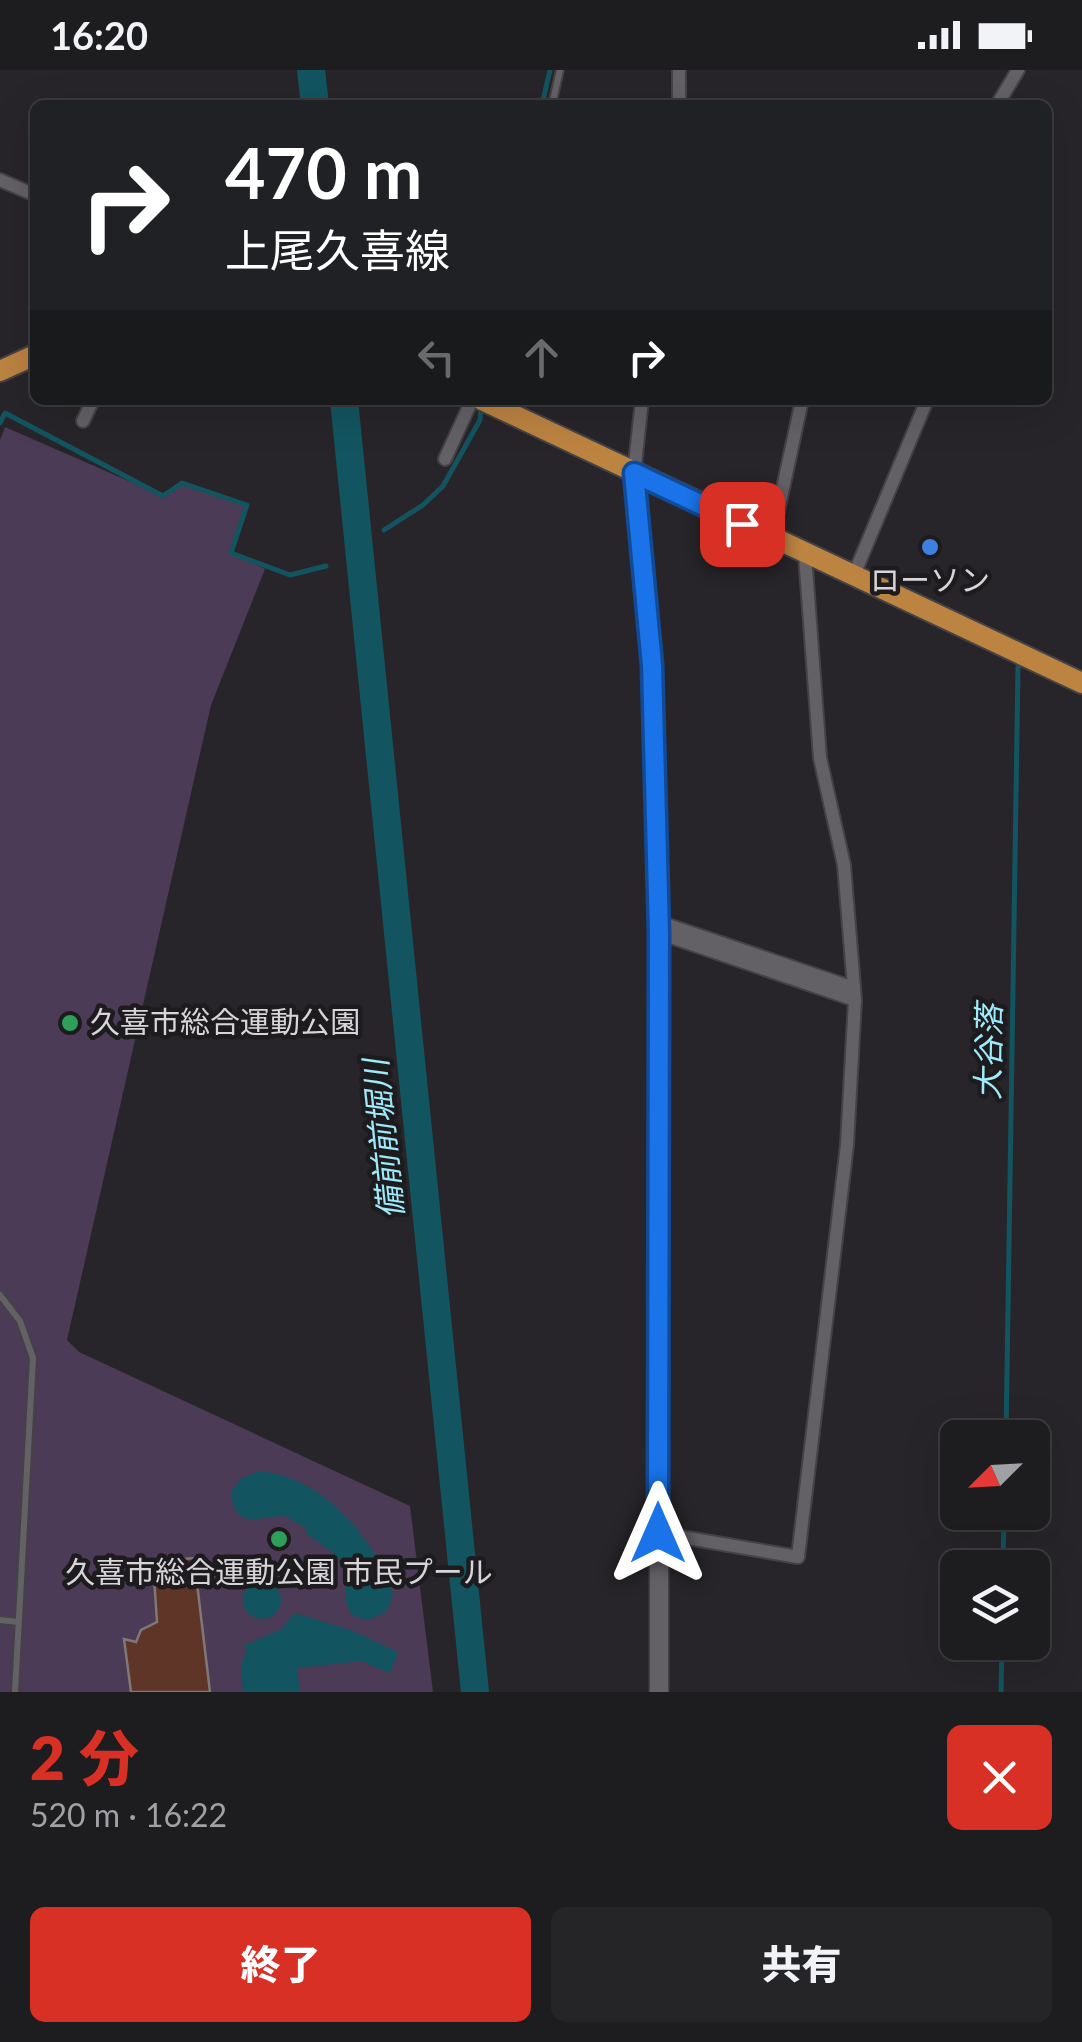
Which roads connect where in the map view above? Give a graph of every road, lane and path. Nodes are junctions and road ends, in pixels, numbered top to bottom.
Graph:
1 (560, 70) edge
2 (679, 70) edge
3 (1018, 70) edge
4 (553, 100) edge
5 (679, 100) edge
6 (1000, 100) edge
7 (0, 180) edge
8 (30, 193) edge
9 (30, 357) edge
10 (0, 371) edge
11 (90, 405) edge
12 (479, 405) edge
13 (492, 405) edge
14 (641, 405) edge
15 (801, 405) edge
16 (925, 405) edge
17 (82, 421) dead end
18 (445, 459) dead end
19 (634, 473) junction
20 (772, 539) junction
21 (805, 555) junction
22 (854, 577) junction
23 (1082, 683) edge
24 (659, 928) junction
25 (854, 994) junction
26 (0, 1295) edge
27 (658, 1533) junction
28 (0, 1620) edge
29 (18, 1622) junction
30 (16, 1692) edge
31 (659, 1692) edge

1 - 4 lane
2 - 5 street
3 - 6 street
7 - 8 street
9 - 10 main road
11 - 17 street
12 - 18 street
13 - 19 main road
14 - 19 street
15 - 20 street
16 - 22 street
19 - 20 main road
19 - 24 street
20 - 21 main road
21 - 22 main road
21 - 25 street
22 - 23 main road
24 - 25 street
24 - 27 street
25 - 27 street
26 - 29 lane
27 - 31 street
28 - 29 lane
29 - 30 lane

